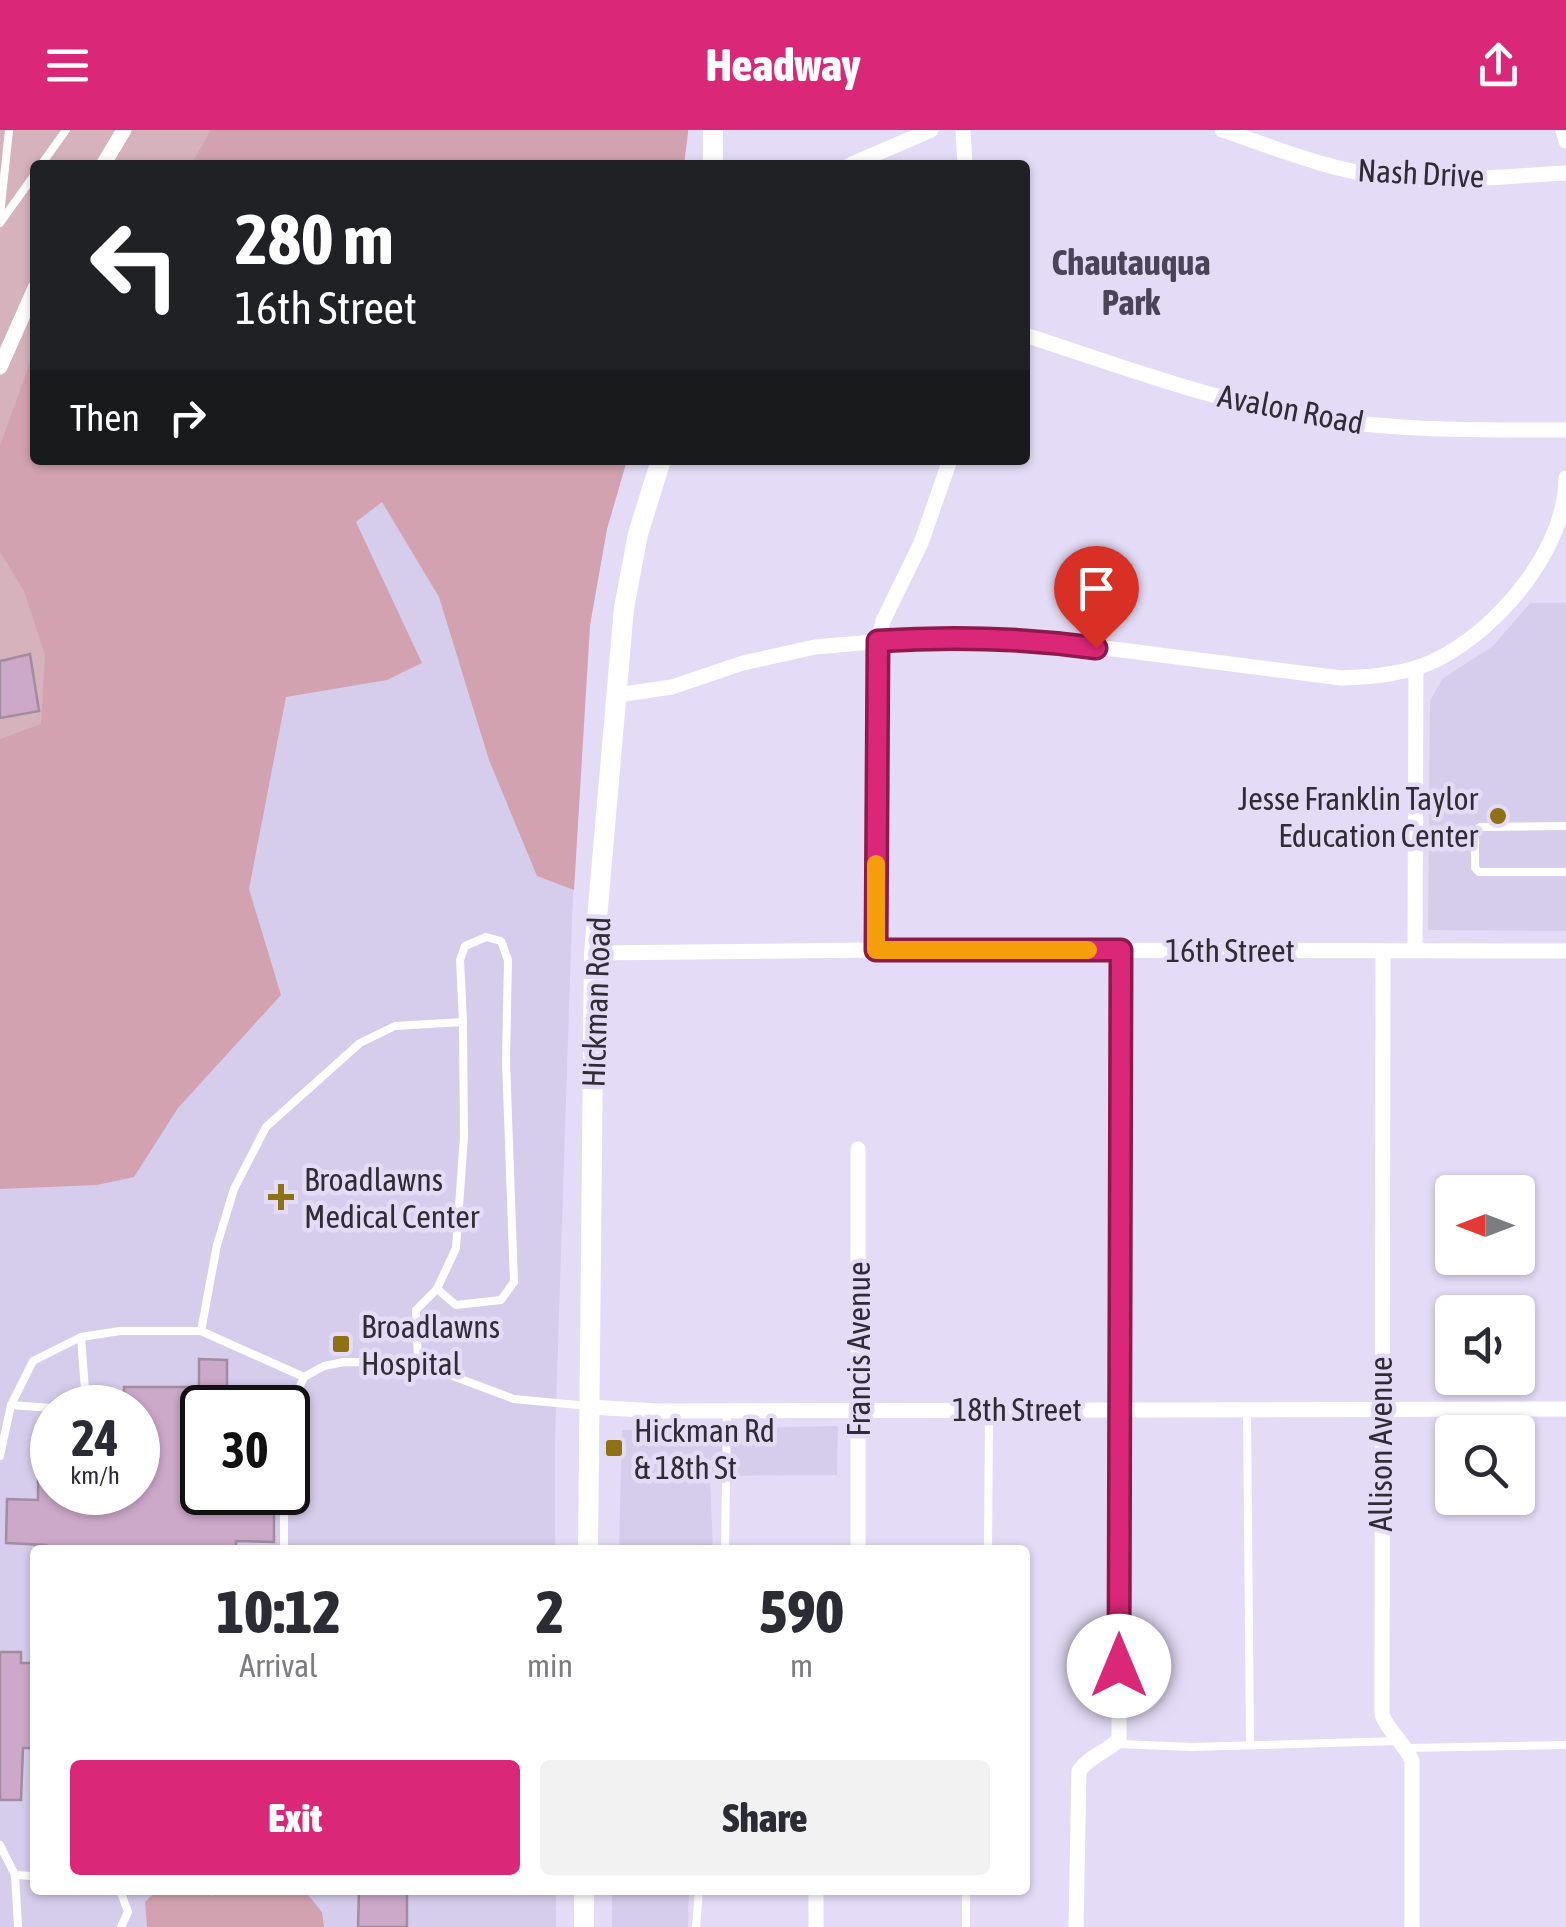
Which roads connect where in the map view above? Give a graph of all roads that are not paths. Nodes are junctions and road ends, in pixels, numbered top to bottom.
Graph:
1 (9, 130) edge
2 (66, 130) edge
3 (124, 130) edge
4 (713, 130) edge
5 (931, 130) edge
6 (962, 130) edge
7 (1563, 130) edge
8 (1230, 131) edge
9 (1566, 141) edge
10 (45, 160) edge
11 (106, 160) edge
12 (714, 160) edge
13 (862, 160) edge
14 (965, 160) edge
15 (1566, 173) edge
16 (30, 180) edge
17 (0, 219) edge
18 (30, 299) edge
19 (1030, 337) edge
20 (0, 367) edge
21 (1566, 430) edge
22 (659, 465) edge
23 (948, 465) edge
24 (1566, 478) edge
25 (878, 641) junction
26 (1416, 668) junction
27 (617, 695) junction
28 (1566, 826) edge
29 (1566, 872) edge
30 (876, 950) junction
31 (1121, 950) junction
32 (1566, 950) edge
33 (1383, 951) junction
34 (1415, 951) junction
35 (594, 953) junction
36 (463, 1022) junction
37 (858, 1149) dead end
38 (437, 1288) junction
39 (201, 1331) junction
40 (81, 1337) junction
41 (418, 1363) junction
42 (304, 1376) junction
43 (84, 1385) edge
44 (299, 1385) edge
45 (11, 1405) junction
46 (30, 1406) edge
47 (589, 1406) junction
48 (1120, 1409) junction
49 (1247, 1409) junction
50 (1381, 1409) junction
51 (1566, 1409) edge
52 (727, 1410) junction
53 (858, 1410) junction
54 (989, 1410) junction
55 (0, 1456) edge
56 (284, 1515) edge
57 (284, 1545) edge
58 (588, 1545) edge
59 (725, 1545) edge
60 (858, 1545) edge
61 (988, 1545) edge
62 (1114, 1744) junction
63 (1403, 1744) junction
64 (1250, 1745) junction
65 (1566, 1745) edge
66 (0, 1845) edge
67 (14, 1876) junction
68 (30, 1876) edge
69 (122, 1895) edge
70 (584, 1895) edge
71 (699, 1895) edge
72 (816, 1895) edge
73 (966, 1895) edge
74 (18, 1927) edge
75 (121, 1927) edge
76 (584, 1927) edge
77 (696, 1927) edge
78 (816, 1927) edge
79 (966, 1927) edge
80 (1076, 1927) edge
81 (1412, 1927) edge

1 - 17 lane
2 - 10 lane
3 - 11 street
4 - 12 main road
5 - 13 street
6 - 14 street
7 - 9 street
8 - 15 street, Nash Drive
16 - 17 lane
18 - 20 street
19 - 21 street, Avalon Road
22 - 27 main road, Hickman Road
23 - 25 street
24 - 26 street
25 - 26 street
25 - 27 street
25 - 30 street
26 - 34 street
27 - 35 main road, Hickman Road
28 - 29 lane
30 - 31 street, 16th Street
30 - 35 street, 16th Street
31 - 33 street, 16th Street
31 - 48 street
32 - 34 street, 16th Street
33 - 34 street, 16th Street
33 - 50 street, Allison Avenue
35 - 47 main road, Hickman Road
36 - 38 lane
36 - 38 lane
36 - 39 lane
37 - 53 street, Francis Avenue
38 - 41 lane
39 - 40 lane
39 - 42 lane
40 - 43 lane
40 - 45 lane
41 - 42 lane
41 - 47 lane
42 - 44 lane
45 - 46 lane
45 - 55 lane
47 - 52 street, 18th Street
47 - 58 main road, Hickman Road
48 - 49 street, 18th Street
48 - 54 street, 18th Street
48 - 62 street
49 - 50 street, 18th Street
49 - 64 lane
50 - 51 street, 18th Street
50 - 63 street, Allison Avenue
52 - 53 street, 18th Street
52 - 59 lane
53 - 54 street, 18th Street
53 - 60 street, Francis Avenue
54 - 61 lane
56 - 57 lane
62 - 64 lane
62 - 80 street
63 - 64 lane
63 - 65 lane
63 - 81 street, Allison Avenue
66 - 67 lane
67 - 68 lane
67 - 74 lane
69 - 75 lane
70 - 76 main road
71 - 77 lane
72 - 78 street
73 - 79 lane

